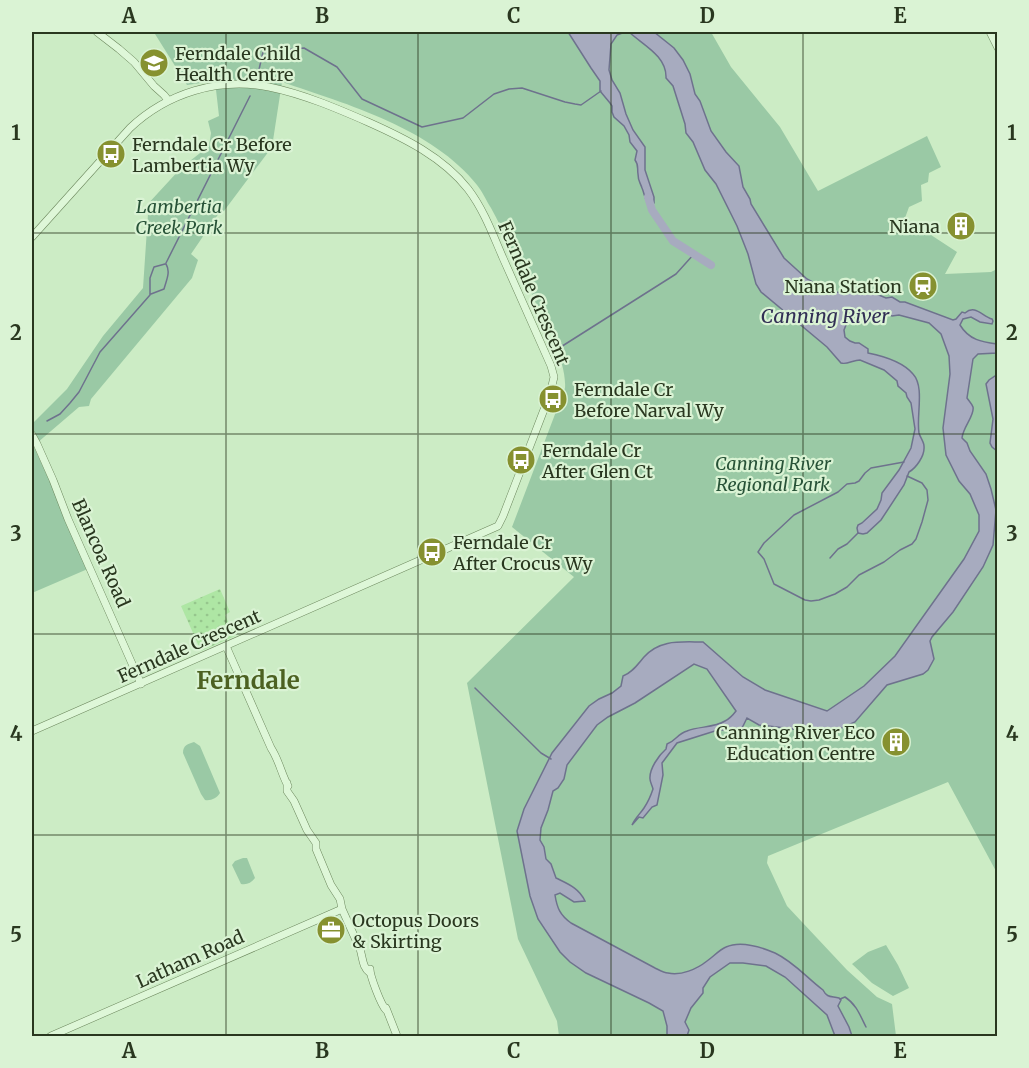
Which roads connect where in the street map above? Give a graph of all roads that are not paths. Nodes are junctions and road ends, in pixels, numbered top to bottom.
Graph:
1 (97, 32) edge
2 (990, 32) edge
3 (998, 48) edge
4 (165, 102) junction
5 (32, 237) edge
6 (32, 435) edge
7 (226, 646) junction
8 (141, 684) junction
9 (32, 731) edge
10 (341, 907) junction
11 (51, 1036) edge
12 (398, 1036) edge

1 - 4 street
2 - 3 street
4 - 5 street, Ferndale Crescent
4 - 7 street, Ferndale Crescent
6 - 8 street, Blancoa Road
7 - 8 street, Ferndale Crescent
7 - 10 street
8 - 9 street, Ferndale Crescent
10 - 11 street, Latham Road
10 - 12 street

